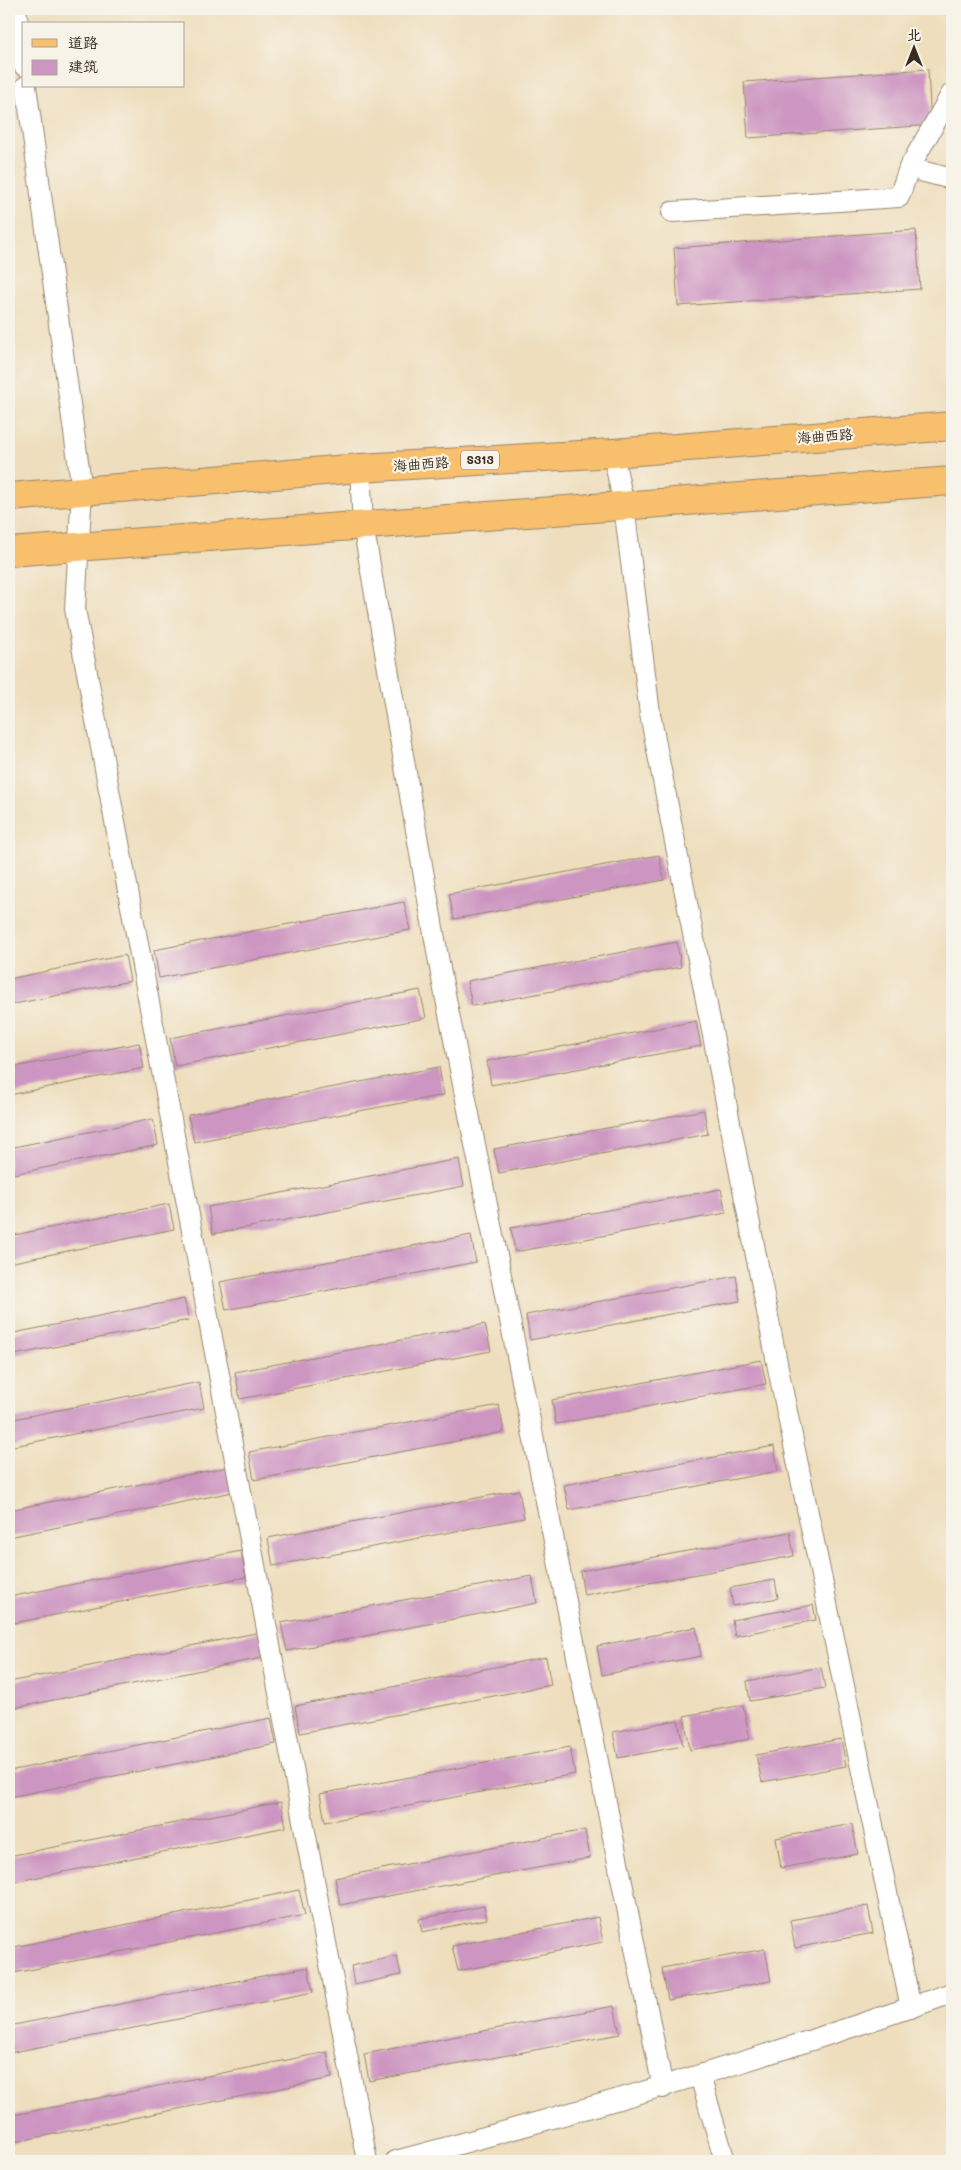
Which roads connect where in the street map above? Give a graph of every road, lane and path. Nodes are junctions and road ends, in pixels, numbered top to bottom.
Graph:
1 (16, 9) edge
2 (22, 52) edge
3 (26, 88) edge
4 (952, 93) edge
5 (909, 168) junction
6 (952, 179) edge
7 (672, 212) dead end
8 (952, 426) edge
9 (612, 452) junction
10 (360, 468) junction
11 (952, 482) edge
12 (82, 490) junction
13 (9, 497) edge
14 (624, 506) junction
15 (362, 525) junction
16 (78, 546) junction
17 (9, 552) edge
18 (952, 1993) edge
19 (911, 2008) junction
20 (700, 2076) junction
21 (663, 2088) junction
22 (367, 2161) edge
23 (396, 2161) edge
24 (725, 2161) edge

1 - 2 lane
3 - 12 lane
4 - 5 lane
5 - 6 lane
5 - 7 lane
8 - 9 main road, 海曲西路 / S313
9 - 10 main road, 海曲西路 / S313
9 - 14 lane
10 - 12 main road, 海曲西路 / S313
10 - 15 lane
11 - 14 main road
12 - 13 main road, 海曲西路 / S313
12 - 16 lane
14 - 15 main road
14 - 19 lane
15 - 16 main road
15 - 21 lane
16 - 17 main road
16 - 22 lane
18 - 19 lane
19 - 20 lane
20 - 21 lane
20 - 24 lane
21 - 23 lane

